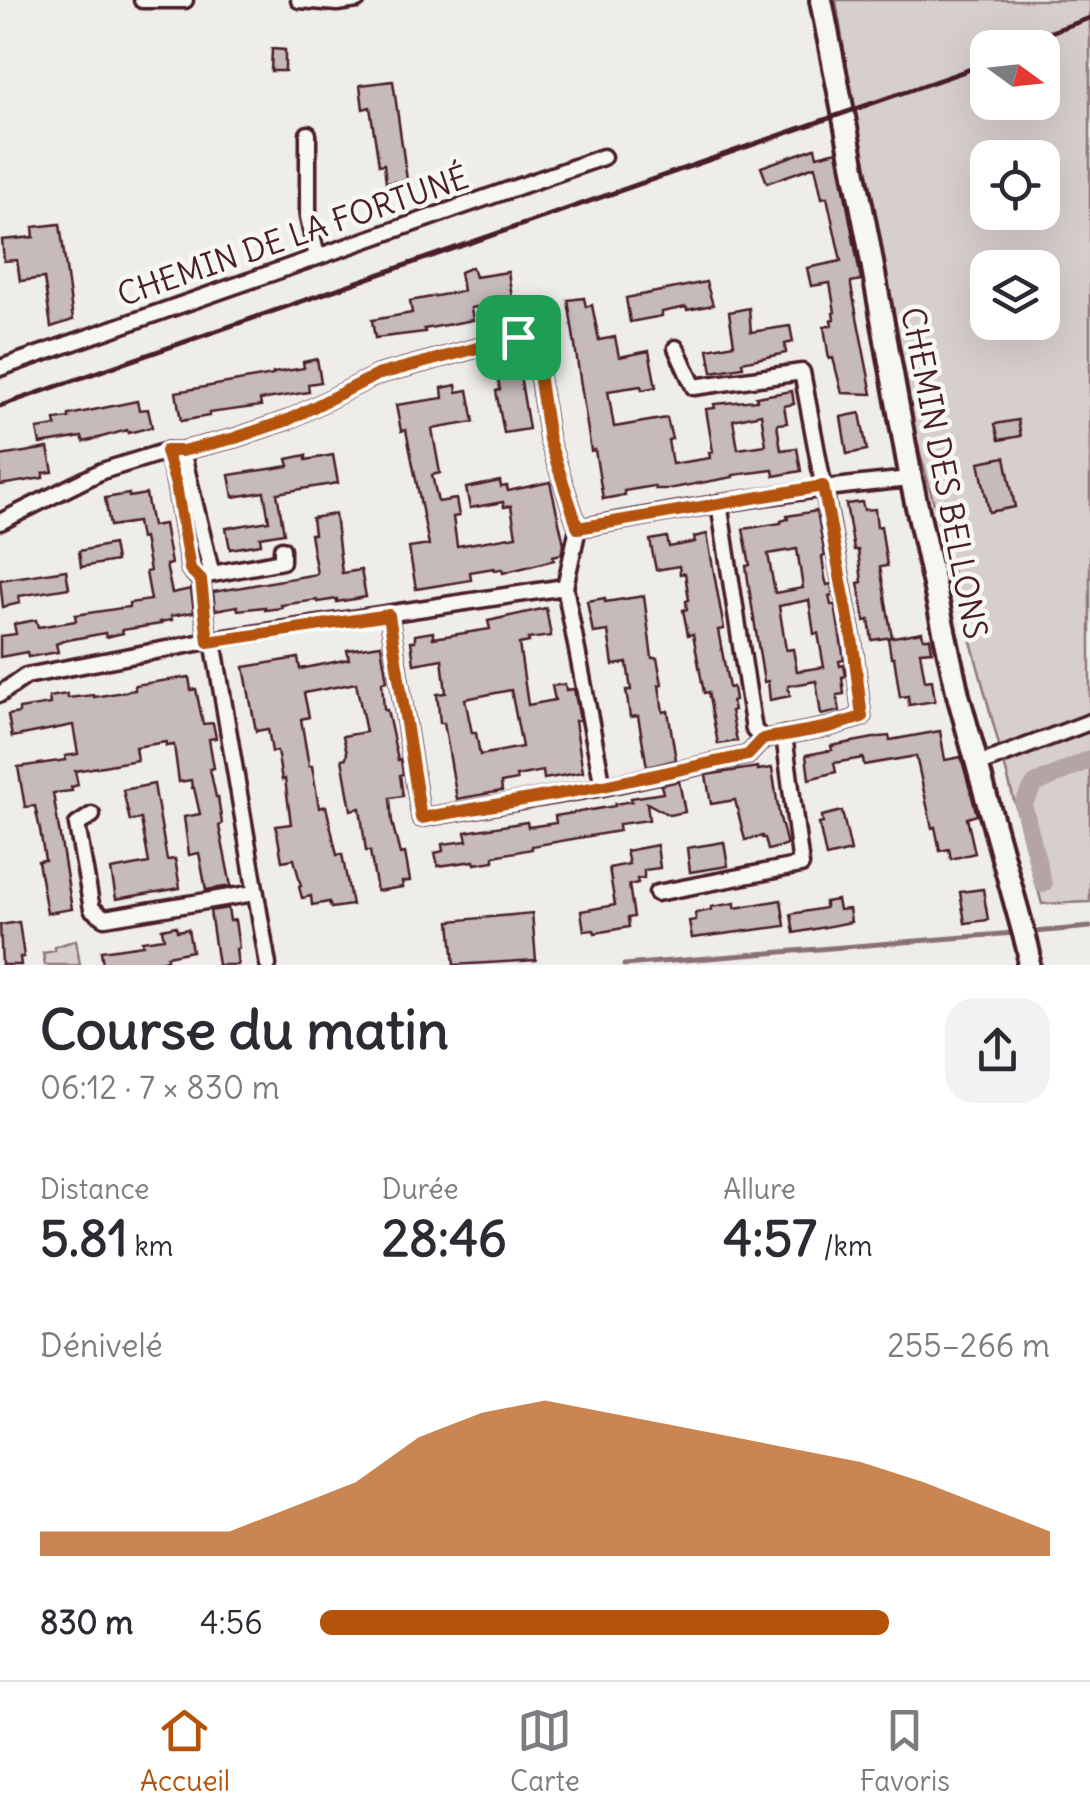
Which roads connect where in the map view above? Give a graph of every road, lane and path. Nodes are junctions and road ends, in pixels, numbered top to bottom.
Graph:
1 (142, 0) edge
2 (185, 0) edge
3 (299, 0) edge
4 (358, 0) edge
5 (821, 0) edge
6 (308, 134) dead end
7 (604, 158) dead end
8 (317, 256) junction
9 (676, 348) dead end
10 (0, 368) edge
11 (174, 451) junction
12 (911, 478) junction
13 (823, 486) junction
14 (719, 503) junction
15 (0, 522) edge
16 (578, 528) junction
17 (282, 549) dead end
18 (204, 578) junction
19 (565, 587) junction
20 (389, 615) junction
21 (210, 641) junction
22 (0, 694) edge
23 (1090, 722) edge
24 (784, 736) junction
25 (763, 739) junction
26 (977, 764) junction
27 (603, 786) junction
28 (92, 815) dead end
29 (254, 893) junction
30 (657, 893) dead end
31 (1032, 961) edge
32 (268, 965) edge

1 - 2 street
3 - 4 street
5 - 12 main road, CHEMIN DES BELLONS
6 - 8 street
7 - 8 street, CHEMIN DE LA FORTUNÉ
8 - 10 street, CHEMIN DE LA FORTUNÉ
9 - 13 street
11 - 15 street
11 - 16 street
11 - 18 street
12 - 13 street
12 - 26 main road, CHEMIN DES BELLONS
13 - 14 street
13 - 24 street
14 - 16 street
14 - 25 street
16 - 19 street
17 - 18 street
18 - 21 street
19 - 20 street
19 - 27 street
20 - 21 street
20 - 27 street
21 - 22 street
21 - 29 street
23 - 26 street
24 - 25 street
24 - 30 street
25 - 27 street
26 - 31 main road, CHEMIN DES BELLONS
28 - 29 street
29 - 32 street

